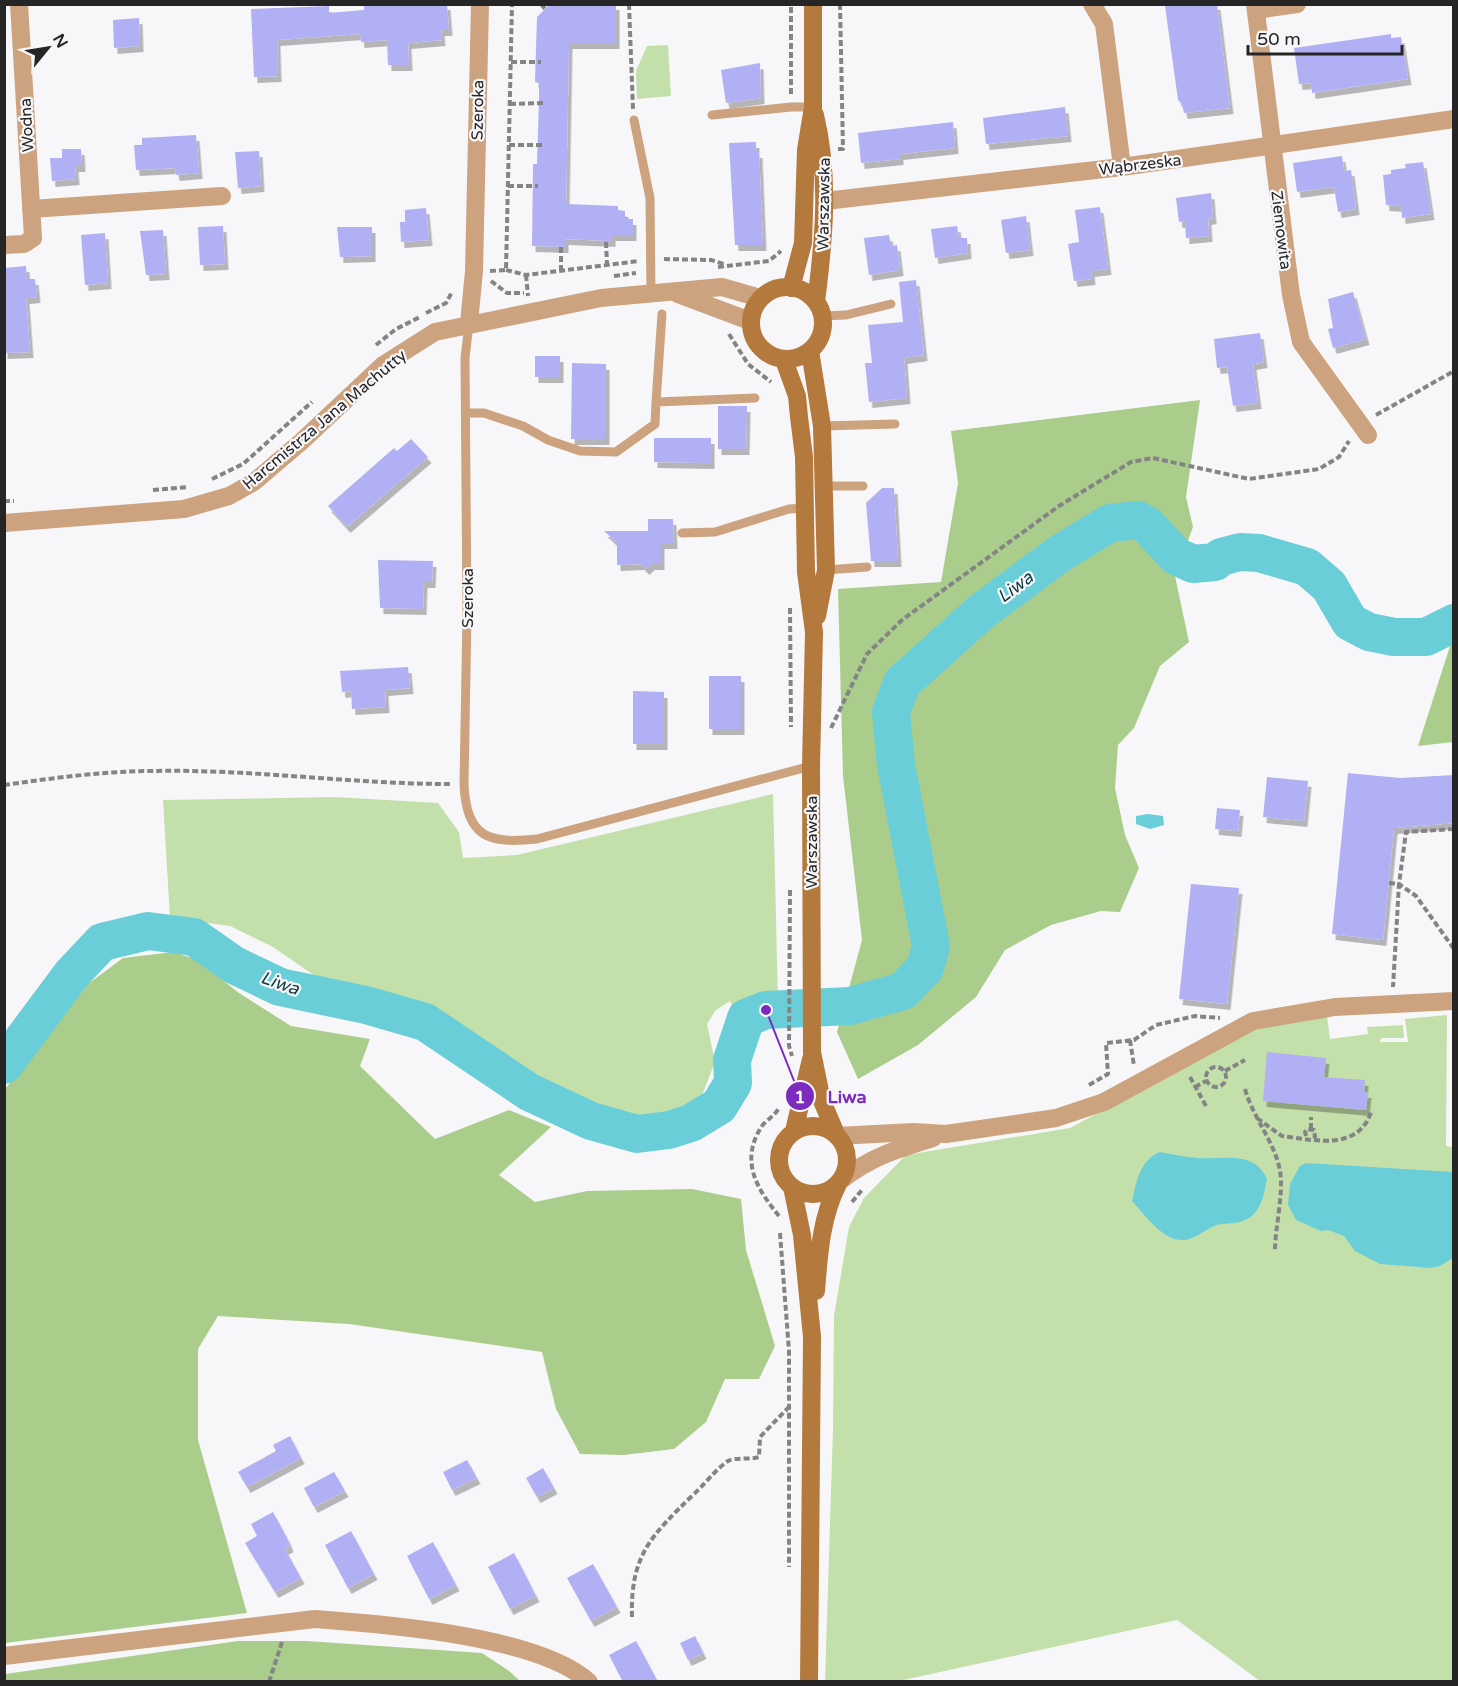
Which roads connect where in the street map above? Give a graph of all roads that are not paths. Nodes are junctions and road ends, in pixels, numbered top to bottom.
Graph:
1 (20, 4) edge
2 (480, 4) edge
3 (813, 4) edge
4 (1092, 4) edge
5 (1297, 4) edge
6 (1256, 7) edge
7 (813, 107) junction
8 (712, 116) dead end
9 (634, 120) road end
10 (1454, 120) edge
11 (1271, 147) junction
12 (1122, 167) junction
13 (222, 196) dead end
14 (825, 201) junction
15 (31, 209) junction
16 (4, 245) edge
17 (791, 288) junction
18 (651, 293) junction
19 (676, 293) junction
20 (760, 298) junction
21 (891, 304) dead end
22 (819, 309) junction
23 (662, 314) dead end
24 (750, 321) junction
25 (469, 323) junction
26 (810, 351) junction
27 (784, 360) junction
28 (755, 398) dead end
29 (656, 402) junction
30 (466, 413) junction
31 (895, 424) dead end
32 (822, 426) junction
33 (1365, 431) road end
34 (824, 486) junction
35 (863, 486) dead end
36 (804, 508) junction
37 (4, 523) edge
38 (682, 533) dead end
39 (867, 567) dead end
40 (826, 570) junction
41 (814, 633) junction
42 (811, 766) junction
43 (1454, 1001) edge
44 (812, 1052) junction
45 (794, 1131) junction
46 (946, 1134) junction
47 (837, 1137) junction
48 (840, 1181) junction
49 (792, 1187) junction
50 (812, 1337) junction
51 (4, 1656) edge
52 (589, 1682) edge
53 (809, 1682) edge

1 - 15 street, Wodna
2 - 25 street, Szeroka
3 - 7 main road, Warszawska
4 - 12 street
5 - 6 street
6 - 11 street, Ziemowita
7 - 8 lane
7 - 14 main road, Warszawska
7 - 17 main road, Warszawska
9 - 18 lane
10 - 11 street, Wąbrzeska
11 - 12 street, Wąbrzeska
11 - 33 street, Ziemowita
12 - 14 street, Wąbrzeska
13 - 15 street
14 - 22 main road, Warszawska
15 - 16 street, Wodna
17 - 20 main road
17 - 22 main road
18 - 19 street, Harcmistrza Jana Machutty
18 - 25 street, Harcmistrza Jana Machutty
19 - 20 street, Harcmistrza Jana Machutty
19 - 24 street, Harcmistrza Jana Machutty
20 - 24 main road
21 - 22 lane
22 - 26 main road
23 - 29 lane
24 - 27 main road
25 - 30 lane, Szeroka
25 - 37 street, Harcmistrza Jana Machutty
26 - 27 main road
26 - 32 main road, Warszawska
27 - 36 main road, Warszawska
28 - 29 lane
29 - 30 lane
30 - 42 lane, Szeroka
31 - 32 lane
32 - 34 main road, Warszawska
34 - 35 lane
34 - 40 main road, Warszawska
36 - 38 lane
36 - 41 main road, Warszawska
39 - 40 lane
40 - 41 main road, Warszawska
41 - 42 main road, Warszawska
42 - 44 main road, Warszawska
43 - 46 street
44 - 45 main road
44 - 47 main road
45 - 47 main road
45 - 49 main road
46 - 47 street
46 - 48 street
47 - 48 main road
48 - 49 main road
48 - 50 main road
49 - 50 main road
50 - 53 main road
51 - 52 street

